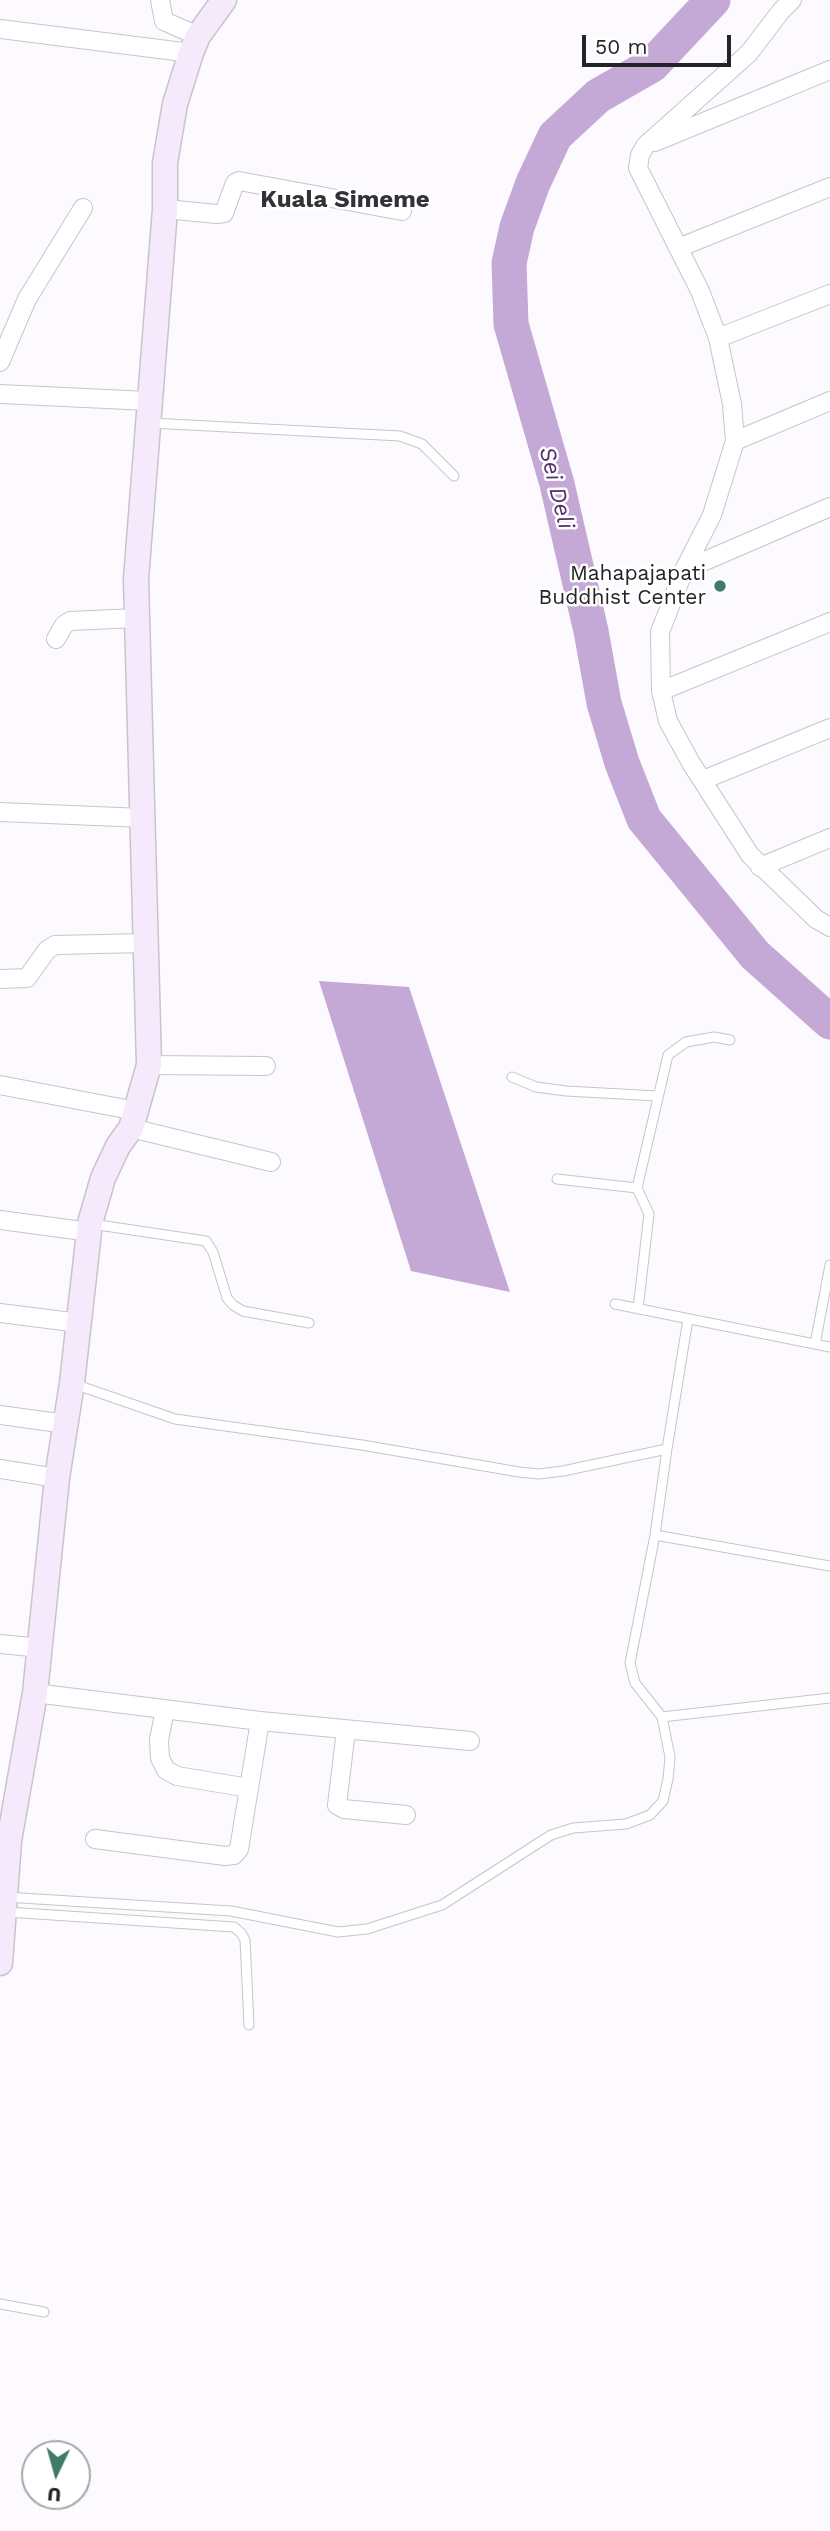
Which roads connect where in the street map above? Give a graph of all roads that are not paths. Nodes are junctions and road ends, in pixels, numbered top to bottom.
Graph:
1 (160, 0) edge
2 (223, 0) edge
3 (792, 0) edge
4 (0, 29) edge
5 (195, 45) junction
6 (830, 70) edge
7 (645, 146) junction
8 (830, 187) edge
9 (83, 208) dead end
10 (164, 209) junction
11 (402, 211) dead end
12 (678, 248) junction
13 (830, 294) edge
14 (718, 338) junction
15 (0, 362) edge
16 (0, 394) edge
17 (830, 401) edge
18 (149, 412) junction
19 (734, 441) junction
20 (454, 476) dead end
21 (830, 507) edge
22 (684, 570) junction
23 (137, 618) junction
24 (830, 622) edge
25 (56, 639) dead end
26 (661, 691) junction
27 (830, 728) edge
28 (703, 780) junction
29 (0, 811) edge
30 (142, 818) junction
31 (830, 838) edge
32 (760, 867) junction
33 (830, 927) edge
34 (145, 943) junction
35 (0, 979) edge
36 (730, 1040) dead end
37 (149, 1065) junction
38 (266, 1066) dead end
39 (512, 1077) dead end
40 (0, 1085) edge
41 (658, 1096) junction
42 (133, 1119) junction
43 (271, 1162) dead end
44 (557, 1179) dead end
45 (636, 1188) junction
46 (0, 1220) edge
47 (90, 1228) junction
48 (830, 1265) edge
49 (615, 1304) dead end
50 (638, 1309) junction
51 (0, 1313) edge
52 (688, 1319) junction
53 (79, 1323) junction
54 (309, 1323) dead end
55 (815, 1344) junction
56 (830, 1347) edge
57 (72, 1383) junction
58 (0, 1416) edge
59 (66, 1424) junction
60 (667, 1449) junction
61 (0, 1469) edge
62 (57, 1478) junction
63 (655, 1535) junction
64 (830, 1566) edge
65 (0, 1644) edge
66 (41, 1648) junction
67 (35, 1693) junction
68 (830, 1698) edge
69 (165, 1709) junction
70 (662, 1717) junction
71 (260, 1721) junction
72 (346, 1730) junction
73 (470, 1741) dead end
74 (249, 1788) junction
75 (406, 1815) dead end
76 (95, 1839) dead end
77 (5, 1840) edge
78 (4, 1904) junction
79 (0, 1962) edge
80 (248, 2025) dead end
81 (0, 2304) edge
82 (44, 2312) dead end

1 - 5 street
2 - 5 main road
3 - 7 street
4 - 5 street
5 - 10 main road
6 - 7 street
7 - 12 street
8 - 12 street
9 - 15 street
10 - 11 street
10 - 18 main road
12 - 14 street
13 - 14 street
14 - 19 street
16 - 18 street
17 - 19 street
18 - 20 lane
18 - 23 main road
19 - 22 street
21 - 22 street
22 - 26 street
23 - 25 street
23 - 30 main road
24 - 26 street
26 - 28 street
27 - 28 street
28 - 32 street
29 - 30 street
30 - 34 main road
31 - 32 street
32 - 33 street
34 - 35 street
34 - 37 main road
36 - 41 lane
37 - 38 street
37 - 42 main road
39 - 41 lane
40 - 42 street
41 - 45 lane
42 - 43 street
42 - 47 main road
44 - 45 lane
45 - 50 lane
46 - 47 street
47 - 53 main road
47 - 54 lane
48 - 55 lane
49 - 50 lane
50 - 52 lane
51 - 53 street
52 - 55 lane
52 - 60 lane
53 - 57 main road
55 - 56 lane
57 - 59 main road
57 - 60 lane
58 - 59 street
59 - 62 main road
60 - 63 lane
61 - 62 street
62 - 66 main road
63 - 64 lane
63 - 70 lane
65 - 66 street
66 - 67 main road
67 - 69 street
67 - 77 main road
68 - 70 lane
69 - 71 street
69 - 74 street
70 - 78 lane
71 - 72 street
71 - 74 street
72 - 73 street
72 - 75 street
74 - 76 street
77 - 78 main road
78 - 79 main road
78 - 80 lane
81 - 82 lane

